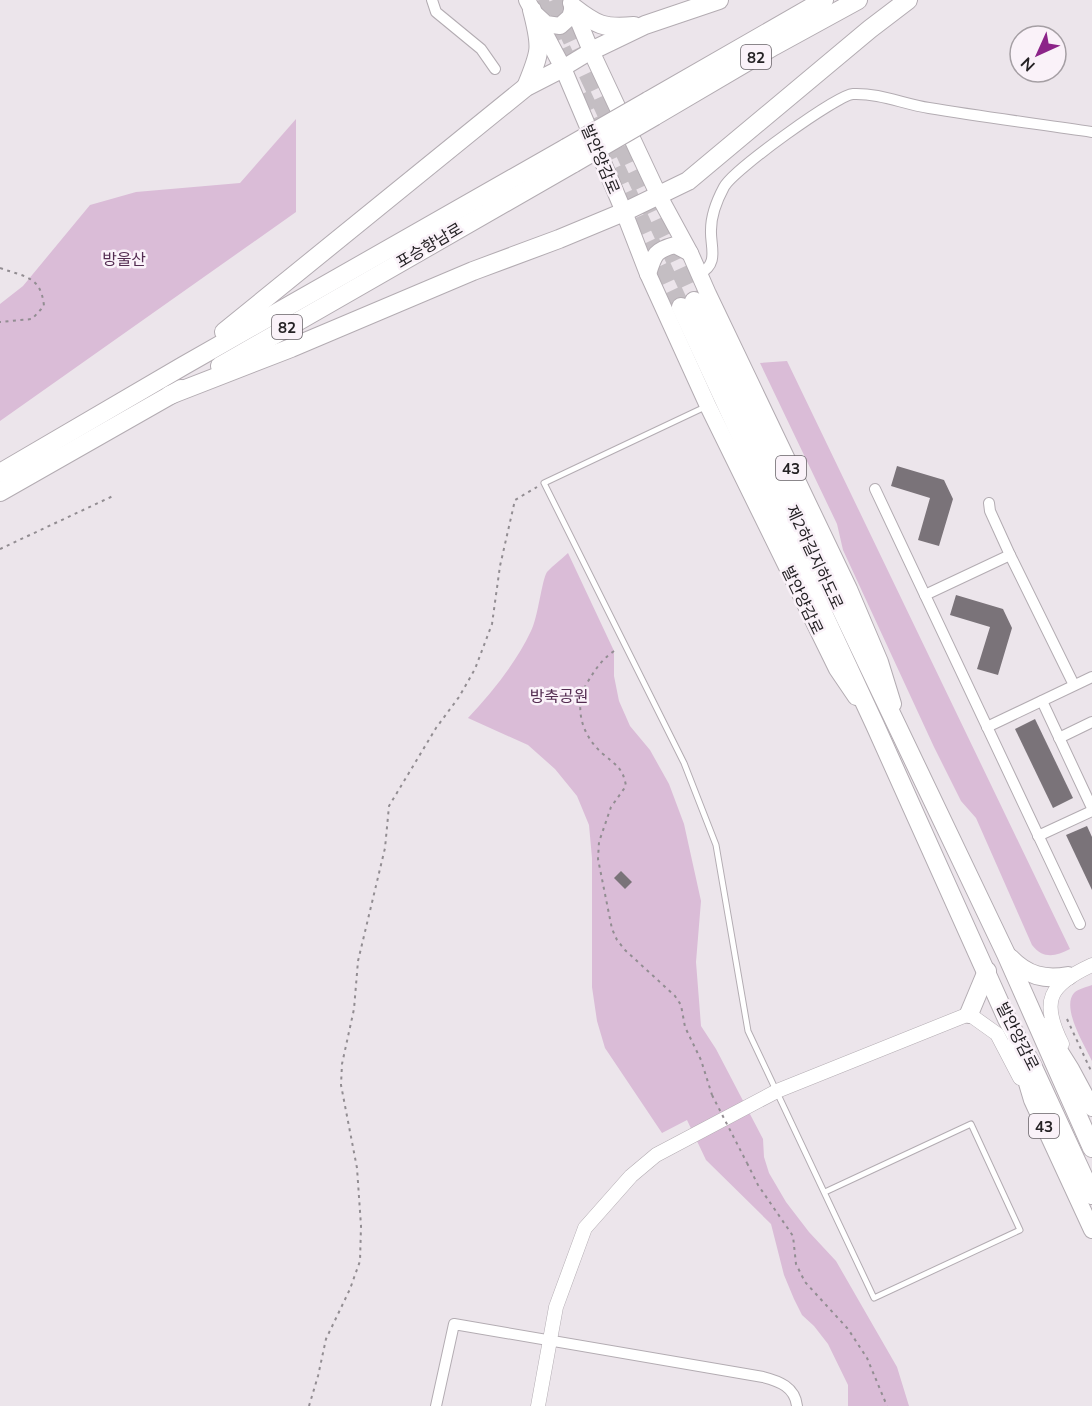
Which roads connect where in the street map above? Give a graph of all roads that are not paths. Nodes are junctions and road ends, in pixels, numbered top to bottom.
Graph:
1 (432, 0) edge
2 (719, 0) edge
3 (824, 0) edge
4 (858, 0) edge
5 (908, 0) edge
6 (571, 4) edge
7 (529, 5) edge
8 (645, 26) junction
9 (591, 51) junction
10 (562, 68) junction
11 (495, 69) dead end
12 (526, 87) junction
13 (652, 109) junction
14 (1092, 132) edge
15 (570, 155) junction
16 (659, 196) junction
17 (624, 212) junction
18 (690, 253) junction
19 (648, 274) junction
20 (699, 274) junction
21 (183, 366) junction
22 (171, 395) junction
23 (708, 406) junction
24 (0, 473) edge
25 (875, 489) dead end
26 (0, 492) edge
27 (989, 504) dead end
28 (1010, 555) junction
29 (925, 595) junction
30 (1092, 676) edge
31 (1074, 685) junction
32 (1042, 701) junction
33 (1092, 722) edge
34 (875, 725) junction
35 (987, 727) junction
36 (1059, 738) junction
37 (906, 748) junction
38 (1092, 810) edge
39 (1038, 836) junction
40 (1080, 924) dead end
41 (1006, 954) junction
42 (1092, 965) edge
43 (987, 971) junction
44 (1068, 976) junction
45 (1027, 999) junction
46 (969, 1014) junction
47 (1007, 1019) junction
48 (777, 1091) junction
49 (1032, 1100) junction
50 (1092, 1102) edge
51 (1092, 1108) edge
52 (1092, 1149) edge
53 (825, 1192) junction
54 (1092, 1195) edge
55 (1092, 1230) edge
56 (551, 1341) junction
57 (436, 1406) edge
58 (538, 1406) edge
59 (797, 1406) edge

1 - 11 street
2 - 8 highway
3 - 13 highway, 포승향남로 / 82
4 - 13 highway, 포승향남로 / 82
5 - 16 highway
6 - 7 main road
6 - 8 highway
6 - 9 main road, 발안양감로 / 43
7 - 10 main road, 발안양감로 / 43
7 - 12 highway
8 - 9 highway
9 - 10 main road
9 - 16 main road, 발안양감로 / 43
10 - 12 highway
10 - 17 main road, 발안양감로 / 43
12 - 21 highway
13 - 15 highway, 포승향남로 / 82, bridge
14 - 20 street
15 - 21 highway, 포승향남로 / 82
15 - 22 highway, 포승향남로 / 82
16 - 17 highway
16 - 18 main road, 발안양감로 / 43
17 - 19 main road, 발안양감로 / 43
17 - 22 highway
18 - 19 main road
18 - 20 main road, 발안양감로 / 43
19 - 23 main road, 발안양감로 / 43
20 - 37 main road, 발안양감로 / 43
21 - 24 highway, 포승향남로 / 82
22 - 26 highway, 포승향남로 / 82
23 - 34 main road, 발안양감로 / 43
23 - 48 lane
25 - 29 street
27 - 28 street
28 - 29 street
28 - 31 street
29 - 35 street
30 - 31 street
31 - 32 street
32 - 35 street
32 - 36 street
33 - 36 street
34 - 37 highway, 제2하길지하도로
34 - 43 highway, 발안양감로 / 43
35 - 39 street
36 - 38 street
37 - 41 highway, 발안양감로 / 43
38 - 39 street
39 - 40 street
41 - 44 highway
41 - 45 highway, 발안양감로 / 43
42 - 44 street
43 - 46 highway
43 - 47 highway, 발안양감로 / 43
44 - 50 street
45 - 51 main road, 43
45 - 52 highway, 발안양감로
46 - 48 street
46 - 49 street
47 - 49 main road, 43
47 - 54 highway, 발안양감로
48 - 53 lane
48 - 56 street
49 - 55 main road, 43
53 - 53 lane
56 - 57 street
56 - 58 street
56 - 59 street

